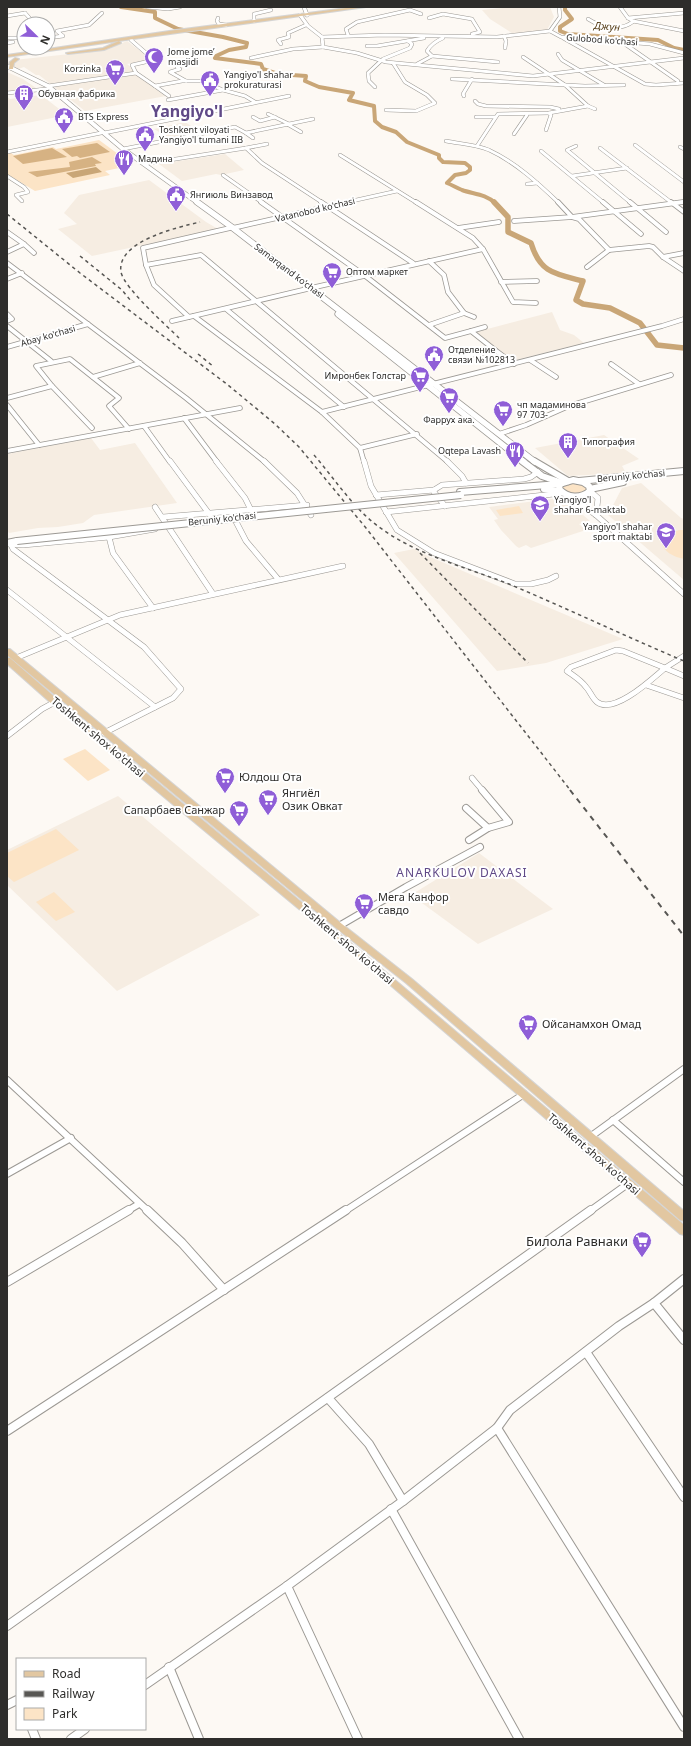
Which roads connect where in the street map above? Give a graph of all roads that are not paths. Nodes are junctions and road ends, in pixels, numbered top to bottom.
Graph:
1 (26, 7) edge
2 (148, 7) edge
3 (180, 7) edge
4 (304, 7) edge
5 (364, 7) edge
6 (559, 7) edge
7 (620, 7) edge
8 (400, 9) dead end
9 (271, 10) dead end
10 (404, 11) junction
11 (102, 13) dead end
12 (684, 13) edge
13 (25, 14) joint
14 (421, 14) dead end
15 (300, 15) junction
16 (307, 15) junction
17 (7, 16) edge
18 (218, 18) dead end
19 (429, 18) dead end
20 (628, 18) junction
21 (588, 19) dead end
22 (254, 21) junction
23 (634, 21) junction
24 (306, 24) junction
25 (226, 25) junction
26 (550, 31) junction
27 (684, 31) edge
28 (175, 32) junction
29 (348, 35) junction
30 (430, 36) junction
31 (460, 36) junction
32 (504, 36) junction
33 (56, 37) edge
34 (322, 37) junction
35 (445, 37) junction
36 (561, 37) junction
37 (131, 40) junction
38 (119, 41) junction
39 (408, 41) junction
40 (620, 41) junction
41 (13, 42) dead end
42 (7, 43) edge
43 (98, 44) junction
44 (281, 44) dead end
45 (56, 45) edge
46 (56, 45) edge
47 (366, 46) dead end
48 (323, 47) junction
49 (505, 48) dead end
50 (684, 52) edge
51 (60, 54) dead end
52 (558, 54) dead end
53 (7, 56) edge
54 (44, 56) edge
55 (432, 56) junction
56 (523, 57) dead end
57 (251, 58) dead end
58 (684, 58) edge
59 (17, 59) junction
60 (379, 61) junction
61 (498, 62) dead end
62 (650, 62) junction
63 (393, 63) junction
64 (417, 64) junction
65 (613, 66) junction
66 (177, 67) dead end
67 (8, 68) edge
68 (477, 71) junction
69 (582, 71) junction
70 (136, 73) junction
71 (550, 75) junction
72 (452, 79) dead end
73 (472, 79) junction
74 (481, 79) junction
75 (186, 81) junction
76 (678, 81) dead end
77 (684, 83) edge
78 (565, 85) junction
79 (604, 85) junction
80 (624, 85) dead end
81 (155, 86) junction
82 (375, 86) dead end
83 (47, 87) junction
84 (223, 90) junction
85 (7, 93) edge
86 (289, 96) dead end
87 (464, 96) dead end
88 (475, 101) dead end
89 (255, 102) junction
90 (503, 103) dead end
91 (528, 106) junction
92 (588, 106) junction
93 (595, 109) dead end
94 (386, 110) dead end
95 (561, 110) junction
96 (549, 113) junction
97 (268, 114) dead end
98 (527, 114) junction
99 (253, 117) dead end
100 (276, 117) junction
101 (476, 117) dead end
102 (495, 117) junction
103 (314, 119) dead end
104 (288, 124) junction
105 (546, 130) dead end
106 (301, 132) dead end
107 (102, 133) junction
108 (246, 133) junction
109 (514, 134) dead end
110 (253, 138) dead end
111 (446, 141) dead end
112 (268, 144) dead end
113 (635, 145) dead end
114 (477, 146) junction
115 (576, 146) dead end
116 (680, 147) dead end
117 (246, 148) junction
118 (600, 148) dead end
119 (123, 149) junction
120 (684, 149) edge
121 (541, 150) dead end
122 (7, 152) edge
123 (340, 155) dead end
124 (142, 164) junction
125 (627, 168) junction
126 (593, 173) junction
127 (7, 176) edge
128 (223, 176) dead end
129 (572, 176) junction
130 (684, 182) edge
131 (537, 183) junction
132 (527, 184) dead end
133 (397, 191) junction
134 (22, 201) dead end
135 (684, 202) edge
136 (673, 204) junction
137 (327, 207) junction
138 (638, 208) junction
139 (614, 211) junction
140 (684, 212) edge
141 (283, 217) junction
142 (572, 217) junction
143 (514, 221) dead end
144 (499, 222) dead end
145 (231, 228) junction
146 (458, 228) junction
147 (7, 232) edge
148 (666, 232) dead end
149 (641, 234) dead end
150 (24, 244) junction
151 (483, 249) junction
152 (610, 250) junction
153 (7, 252) edge
154 (34, 253) dead end
155 (684, 253) edge
156 (663, 257) junction
157 (429, 261) junction
158 (7, 263) edge
159 (413, 263) junction
160 (146, 265) junction
161 (587, 267) dead end
162 (684, 272) edge
163 (22, 273) junction
164 (364, 274) junction
165 (7, 279) edge
166 (537, 281) dead end
167 (501, 282) junction
168 (309, 288) junction
169 (257, 302) junction
170 (536, 303) dead end
171 (226, 309) junction
172 (464, 312) junction
173 (7, 314) edge
174 (191, 316) junction
175 (474, 316) dead end
176 (684, 319) edge
177 (7, 321) edge
178 (172, 321) dead end
179 (88, 324) junction
180 (429, 325) junction
181 (7, 326) edge
182 (485, 327) dead end
183 (471, 331) junction
184 (26, 342) junction
185 (7, 347) edge
186 (495, 350) junction
187 (462, 357) dead end
188 (530, 360) junction
189 (50, 361) junction
190 (140, 363) junction
191 (514, 364) junction
192 (612, 364) dead end
193 (671, 375) dead end
194 (93, 377) junction
195 (556, 377) dead end
196 (434, 384) junction
197 (639, 384) junction
198 (428, 385) junction
199 (52, 386) junction
200 (7, 398) edge
201 (376, 399) junction
202 (7, 405) edge
203 (344, 407) junction
204 (240, 408) dead end
205 (322, 412) junction
206 (206, 413) junction
207 (184, 418) junction
208 (144, 426) junction
209 (92, 428) dead end
210 (128, 429) junction
211 (416, 434) junction
212 (499, 434) junction
213 (39, 445) junction
214 (360, 448) junction
215 (7, 451) edge
216 (684, 472) edge
217 (540, 474) junction
218 (579, 481) junction
219 (466, 483) junction
220 (529, 486) junction
221 (564, 488) junction
222 (434, 490) junction
223 (590, 490) junction
224 (460, 494) junction
225 (376, 495) junction
226 (307, 505) junction
227 (445, 506) junction
228 (155, 507) dead end
229 (251, 510) junction
230 (232, 512) junction
231 (386, 512) junction
232 (210, 514) junction
233 (311, 515) dead end
234 (596, 515) junction
235 (163, 517) junction
236 (234, 522) junction
237 (168, 527) junction
238 (109, 537) junction
239 (8, 543) edge
240 (343, 566) dead end
241 (556, 576) dead end
242 (278, 579) junction
243 (7, 590) edge
244 (213, 594) junction
245 (684, 594) edge
246 (153, 608) junction
247 (107, 620) junction
248 (67, 637) junction
249 (7, 651) edge
250 (684, 656) edge
251 (11, 659) edge
252 (665, 668) junction
253 (684, 676) edge
254 (646, 685) junction
255 (684, 698) edge
256 (55, 702) junction
257 (155, 707) junction
258 (104, 733) junction
259 (7, 736) edge
260 (472, 778) dead end
261 (466, 808) dead end
262 (488, 828) junction
263 (469, 840) dead end
264 (480, 847) dead end
265 (339, 926) junction
266 (684, 1069) edge
267 (7, 1080) edge
268 (524, 1094) junction
269 (613, 1120) junction
270 (590, 1137) junction
271 (71, 1138) junction
272 (7, 1174) edge
273 (684, 1182) edge
274 (629, 1183) junction
275 (139, 1204) junction
276 (682, 1223) edge
277 (684, 1279) edge
278 (7, 1282) edge
279 (224, 1290) junction
280 (654, 1303) junction
281 (684, 1340) edge
282 (586, 1352) junction
283 (328, 1398) junction
284 (497, 1428) junction
285 (7, 1431) edge
286 (684, 1497) edge
287 (403, 1501) junction
288 (391, 1509) junction
289 (287, 1586) junction
290 (7, 1626) edge
291 (170, 1667) junction
292 (146, 1684) edge
293 (16, 1700) edge
294 (7, 1705) edge
295 (684, 1727) edge
296 (84, 1730) edge
297 (71, 1739) edge
298 (199, 1739) edge
299 (358, 1739) edge
300 (519, 1739) edge

1 - 13 street
2 - 3 street
4 - 16 street
5 - 16 main road
6 - 26 street, Gulobod ko'chasi
7 - 20 street
8 - 10 street
9 - 22 street
10 - 14 street
10 - 29 street
11 - 33 street
12 - 20 street
13 - 17 street
15 - 16 main road
15 - 22 main road
15 - 24 street
18 - 25 street
19 - 31 street
20 - 23 street
21 - 23 street
22 - 25 main road
23 - 27 street
24 - 34 street
24 - 44 street
25 - 28 main road
26 - 32 street
26 - 36 street, Gulobod ko'chasi
28 - 37 main road
28 - 38 main road
29 - 30 street
29 - 34 street
30 - 35 street
30 - 39 street
31 - 32 street
31 - 35 street
32 - 49 street
34 - 48 street
35 - 55 street
36 - 40 street, Gulobod ko'chasi
36 - 65 street
37 - 38 main road
37 - 70 street
38 - 43 main road
38 - 45 main road
38 - 51 main road
39 - 47 street
39 - 60 street
40 - 50 street, Gulobod ko'chasi
40 - 62 street
41 - 42 street
43 - 46 main road
43 - 53 main road
43 - 53 main road
48 - 57 street
48 - 60 street
52 - 69 street
53 - 59 main road
54 - 59 main road
55 - 61 street
55 - 64 street
56 - 71 street
58 - 62 street
59 - 67 main road
60 - 63 street
60 - 82 street
62 - 65 street
62 - 76 street
63 - 64 street
63 - 94 street
64 - 68 street
65 - 69 street
65 - 77 street
66 - 75 street
67 - 83 main road, Samarqand ko'chasi
68 - 71 street
68 - 74 street
69 - 71 street
69 - 79 street
70 - 81 street
70 - 83 street
71 - 78 street
72 - 73 street
73 - 74 street
73 - 87 street
74 - 78 street
75 - 81 street
75 - 84 street
78 - 79 street
78 - 92 street
79 - 80 street
81 - 84 street
83 - 85 street
83 - 107 main road, Samarqand ko'chasi
84 - 89 street
86 - 89 street
88 - 91 street
89 - 107 street
90 - 91 street
91 - 95 street
92 - 93 street
92 - 95 street
95 - 96 street
96 - 98 street
96 - 105 street
97 - 100 street
98 - 102 street
98 - 109 street
99 - 100 street
100 - 104 street
101 - 102 street
102 - 114 street
103 - 104 street
104 - 106 street
104 - 108 street
107 - 119 main road, Samarqand ko'chasi
107 - 122 street
107 - 124 main road, Samarqand ko'chasi
108 - 110 street
108 - 119 street
111 - 114 street
112 - 117 street
113 - 130 street
114 - 131 street
115 - 126 street
116 - 120 street
117 - 124 street
117 - 137 street
118 - 125 street
119 - 124 main road, Samarqand ko'chasi
121 - 129 street
123 - 133 street
124 - 145 main road, Samarqand ko'chasi
125 - 126 street
125 - 136 street
126 - 129 street
126 - 138 street
127 - 134 street
128 - 141 street
129 - 139 street
131 - 132 street
131 - 142 street
133 - 137 street, Vatanobod ko'chasi
133 - 146 street
135 - 136 street
136 - 138 street
136 - 140 street
137 - 141 street, Vatanobod ko'chasi
137 - 159 street
138 - 139 street
138 - 148 street
139 - 142 street
139 - 149 street
141 - 145 street, Vatanobod ko'chasi
141 - 164 street
142 - 143 street
142 - 152 street
144 - 146 street
145 - 160 street, Vatanobod ko'chasi
145 - 168 main road, Samarqand ko'chasi
146 - 151 street
147 - 150 street
150 - 153 street
150 - 154 street
151 - 157 street
151 - 167 street
152 - 156 street
152 - 161 street
155 - 156 street
156 - 162 street
157 - 159 street
157 - 172 street
158 - 163 street
159 - 164 street
160 - 169 street
160 - 174 street, Vatanobod ko'chasi
163 - 165 street
163 - 179 street
164 - 168 street
164 - 180 street
166 - 167 street
167 - 170 street
168 - 169 street
168 - 196 main road, Samarqand ko'chasi
168 - 198 main road, Samarqand ko'chasi
169 - 171 street
169 - 201 street
171 - 174 street
171 - 203 street
172 - 175 street
172 - 180 street
173 - 177 street
174 - 178 street
174 - 205 street, Vatanobod ko'chasi
176 - 188 street
179 - 184 street, Abay ko'chasi
179 - 190 street
180 - 183 street
181 - 184 street
182 - 183 street
183 - 186 street
184 - 185 street, Abay ko'chasi
184 - 189 street
186 - 187 street
186 - 191 street
188 - 191 street
188 - 195 street
189 - 194 street
189 - 199 street
190 - 194 street
190 - 206 street
191 - 196 street
192 - 197 street
193 - 197 street
194 - 210 street
196 - 198 street
196 - 212 main road, Samarqand ko'chasi
197 - 212 street
198 - 201 street
198 - 217 main road, Samarqand ko'chasi
199 - 200 street
199 - 209 street
201 - 203 street
201 - 211 street
202 - 213 street
203 - 205 street
204 - 206 street
205 - 214 street, Vatanobod ko'chasi
206 - 207 street
206 - 226 street
207 - 208 street
207 - 229 street
208 - 210 street
208 - 232 street
210 - 213 street
211 - 214 street
211 - 219 street
212 - 221 main road, Samarqand ko'chasi
213 - 215 street
214 - 225 street
216 - 218 main road, Beruniy ko'chasi
216 - 223 main road, Beruniy ko'chasi
217 - 219 street
217 - 220 main road
217 - 221 main road, Samarqand ko'chasi
218 - 221 main road, Beruniy ko'chasi
218 - 223 main road, Beruniy ko'chasi
219 - 222 street
220 - 221 main road, Beruniy ko'chasi
220 - 224 main road, Beruniy ko'chasi
221 - 223 main road, Beruniy ko'chasi
221 - 224 main road, Beruniy ko'chasi
221 - 227 street, Beruniy ko'chasi
221 - 234 street, Samarqand ko'chasi
222 - 225 street
222 - 227 street
223 - 234 street
224 - 239 main road, Beruniy ko'chasi, bridge
225 - 231 street
226 - 229 street
226 - 233 street
227 - 231 street, Beruniy ko'chasi
228 - 235 street
229 - 230 street
230 - 232 street
230 - 236 street
231 - 241 street
232 - 235 street
234 - 245 street, Samarqand ko'chasi
235 - 237 street
236 - 237 street
236 - 242 street
237 - 238 street
237 - 244 street
238 - 239 street
238 - 246 street
239 - 247 street
240 - 242 street
242 - 244 street
243 - 248 street
244 - 246 street
246 - 247 street
247 - 248 street
247 - 257 street
248 - 251 street
248 - 257 street
249 - 251 main road, Toshkent shox ko'chasi
250 - 252 street
251 - 256 main road, Toshkent shox ko'chasi
251 - 258 main road, Toshkent shox ko'chasi
252 - 253 street
252 - 254 street
252 - 254 street
254 - 255 street
256 - 259 street
256 - 268 main road, Toshkent shox ko'chasi
257 - 258 street
258 - 265 main road, Toshkent shox ko'chasi
260 - 262 street
261 - 262 street
262 - 263 street
264 - 265 street
265 - 270 main road, Toshkent shox ko'chasi
266 - 269 street
267 - 271 street
268 - 274 main road, Toshkent shox ko'chasi
268 - 279 street
269 - 270 street
269 - 273 street
270 - 276 main road, Toshkent shox ko'chasi
271 - 272 street
271 - 275 street
274 - 276 main road, Toshkent shox ko'chasi
274 - 283 street
275 - 278 street
275 - 279 street
277 - 280 street
279 - 285 street
280 - 281 street
280 - 282 street
282 - 284 street
282 - 286 street
283 - 287 street
283 - 290 street
284 - 287 street
284 - 295 street
287 - 288 street
288 - 289 street
288 - 300 street
289 - 291 street
289 - 299 street
291 - 292 street
291 - 298 street
293 - 294 street
296 - 297 street

